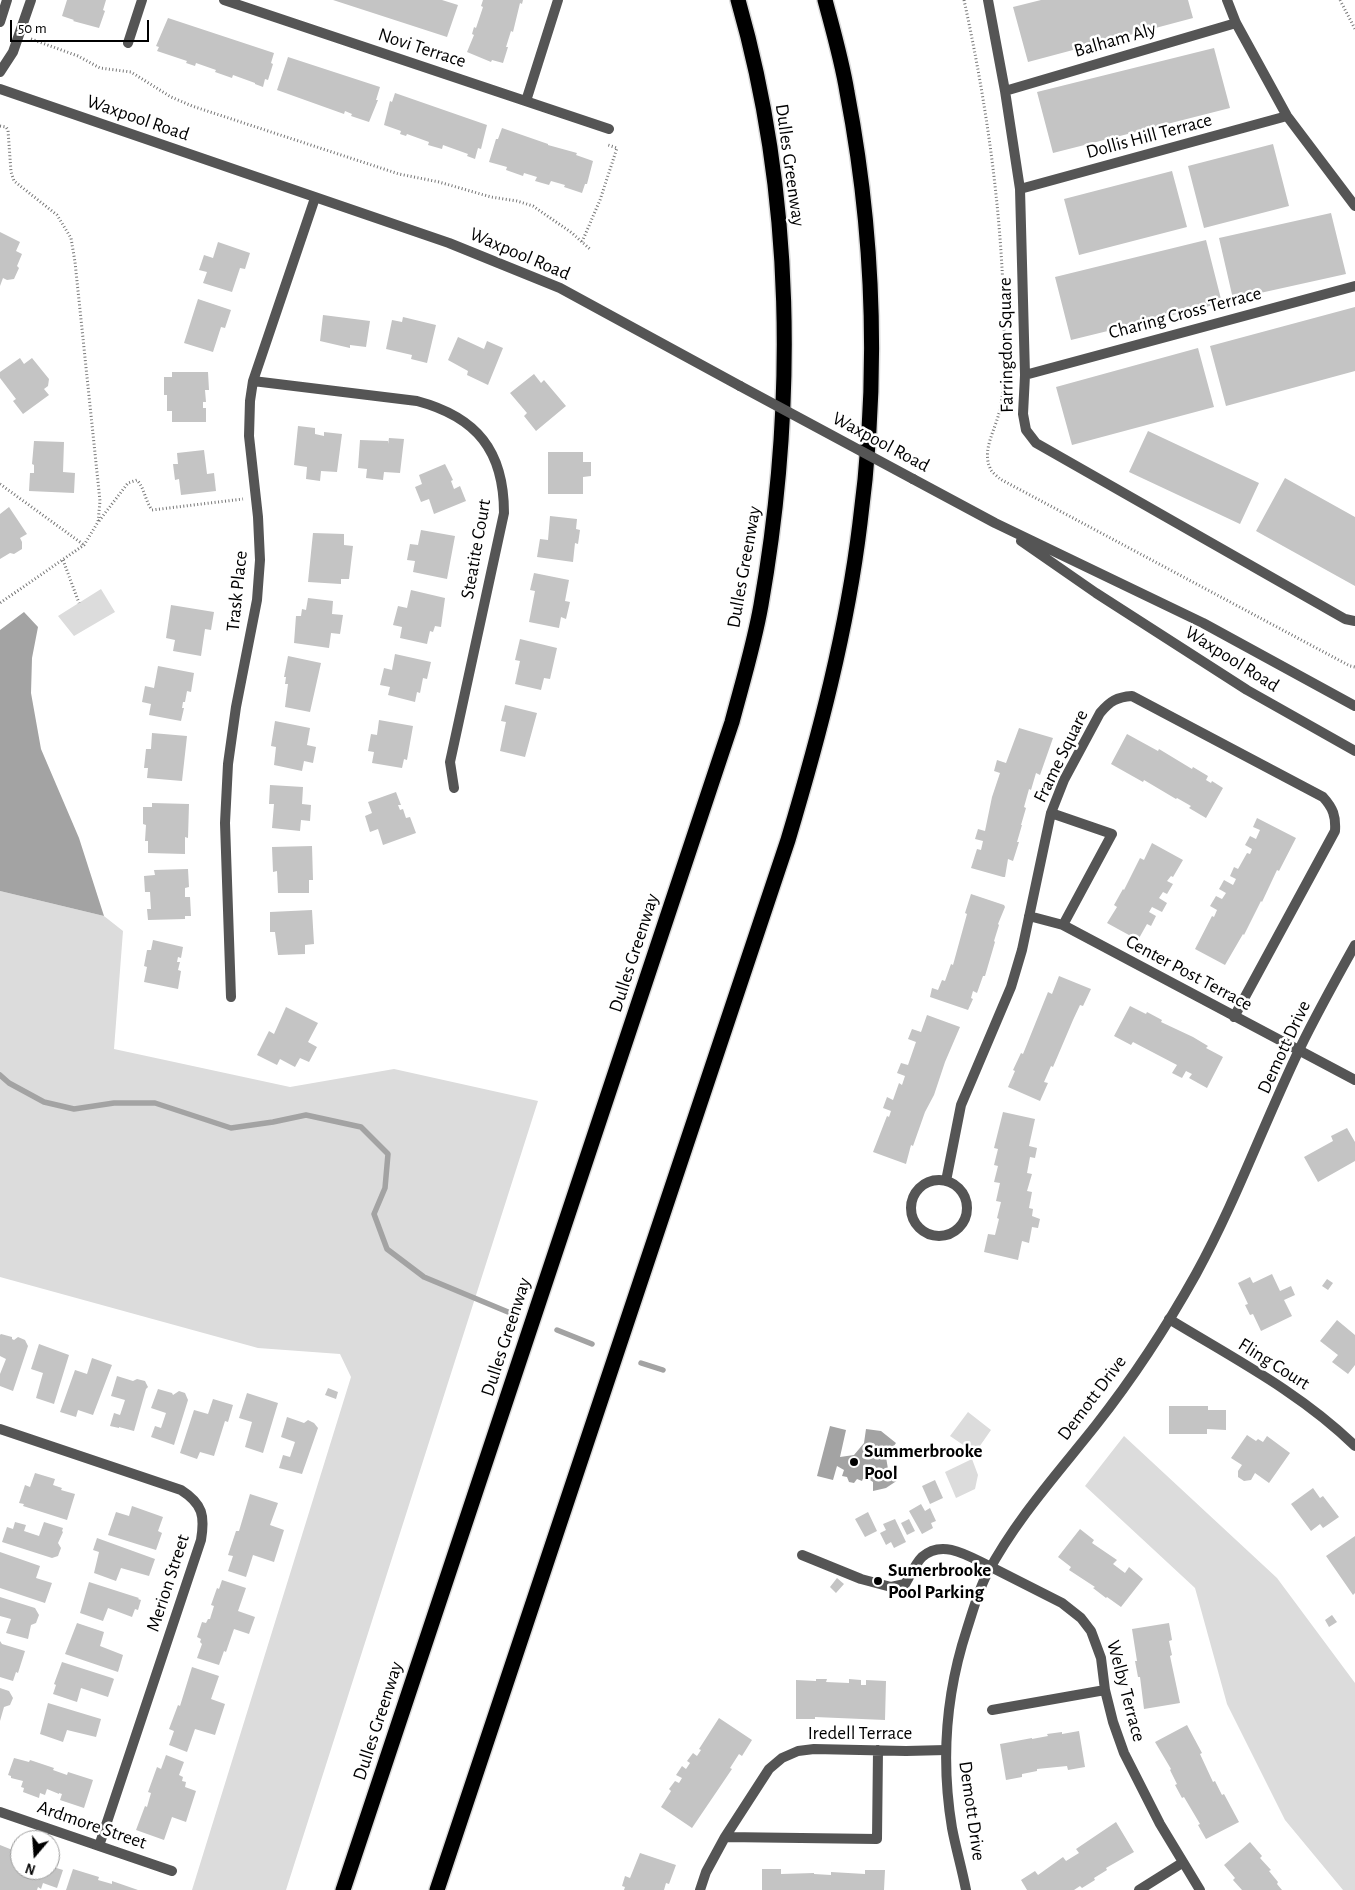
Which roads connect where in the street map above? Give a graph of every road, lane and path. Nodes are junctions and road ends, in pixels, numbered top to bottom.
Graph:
1 (7, 0) edge
2 (30, 0) edge
3 (142, 0) edge
4 (224, 0) edge
5 (558, 0) edge
6 (738, 0) edge
7 (825, 0) edge
8 (964, 0) edge
9 (988, 0) edge
10 (1227, 0) edge
11 (1340, 0) edge
12 (0, 22) edge
13 (1236, 23) junction
14 (1355, 29) edge
15 (19, 34) junction
16 (128, 43) dead end
17 (0, 72) edge
18 (0, 89) edge
19 (1005, 91) junction
20 (526, 101) junction
21 (1287, 116) junction
22 (0, 126) edge
23 (609, 129) dead end
24 (608, 145) dead end
25 (1020, 189) junction
26 (315, 198) junction
27 (1355, 206) edge
28 (582, 242) junction
29 (590, 250) dead end
30 (1355, 286) edge
31 (1025, 375) junction
32 (253, 381) junction
33 (0, 484) edge
34 (256, 497) junction
35 (98, 522) junction
36 (995, 523) junction
37 (84, 545) junction
38 (64, 560) junction
39 (80, 602) dead end
40 (0, 604) edge
41 (1355, 622) edge
42 (1355, 667) edge
43 (1355, 706) edge
44 (1355, 751) edge
45 (454, 788) dead end
46 (1052, 813) junction
47 (1029, 916) junction
48 (1063, 925) junction
49 (1355, 945) edge
50 (231, 997) dead end
51 (1234, 1017) junction
52 (1299, 1050) junction
53 (1355, 1080) edge
54 (946, 1181) junction
55 (1170, 1319) junction
56 (1, 1431) edge
57 (1355, 1446) edge
58 (802, 1555) dead end
59 (991, 1567) junction
60 (1105, 1690) junction
61 (992, 1710) dead end
62 (878, 1750) junction
63 (946, 1750) junction
64 (0, 1812) edge
65 (725, 1837) junction
66 (99, 1846) junction
67 (1182, 1863) junction
68 (172, 1871) dead end
69 (343, 1890) edge
70 (437, 1890) edge
71 (700, 1890) edge
72 (966, 1890) edge
73 (1139, 1890) edge
74 (1200, 1890) edge

1 - 12 street
2 - 15 street
3 - 16 street
4 - 20 street, Novi Terrace
5 - 20 street
6 - 69 highway, Dulles Greenway
7 - 70 highway
8 - 42 path
9 - 19 street, Farringdon Square
10 - 13 street
11 - 14 path
13 - 19 street, Balham Aly
13 - 21 street
15 - 17 street
15 - 28 path
18 - 26 street, Waxpool Road
19 - 25 street, Farringdon Square
20 - 23 street, Novi Terrace
21 - 25 street, Dollis Hill Terrace
21 - 27 street
22 - 35 path
24 - 28 path
25 - 31 street, Farringdon Square
26 - 32 street, Trask Place
26 - 36 street, Waxpool Road, bridge
28 - 29 path
30 - 31 street, Charing Cross Terrace
31 - 41 street, Farringdon Square
32 - 34 street, Trask Place
32 - 45 street, Steatite Court
33 - 37 path
34 - 35 path
34 - 50 street, Trask Place
35 - 37 path
36 - 43 street, Waxpool Road
36 - 44 street, Waxpool Road
37 - 38 path
38 - 39 path
38 - 40 path
46 - 47 street, Frame Square
46 - 48 street
46 - 51 street, Frame Square
47 - 48 street, Center Post Terrace
47 - 54 street, Frame Square
48 - 51 street, Center Post Terrace
49 - 52 street, Demott Drive
51 - 52 street, Center Post Terrace
52 - 53 street, Center Post Terrace
52 - 55 street, Demott Drive
54 - 54 street
55 - 57 street, Fling Court
55 - 59 street, Demott Drive
56 - 66 street, Merion Street
58 - 59 street, Welby Terrace
59 - 60 street, Welby Terrace
59 - 63 street, Demott Drive
60 - 61 street
60 - 67 street, Welby Terrace
62 - 63 street, Iredell Terrace
62 - 65 street, Iredell Terrace
62 - 65 street
63 - 72 street, Demott Drive
64 - 66 street, Ardmore Street
65 - 71 street, Iredell Terrace
66 - 68 street, Ardmore Street
67 - 73 street
67 - 74 street, Welby Terrace

